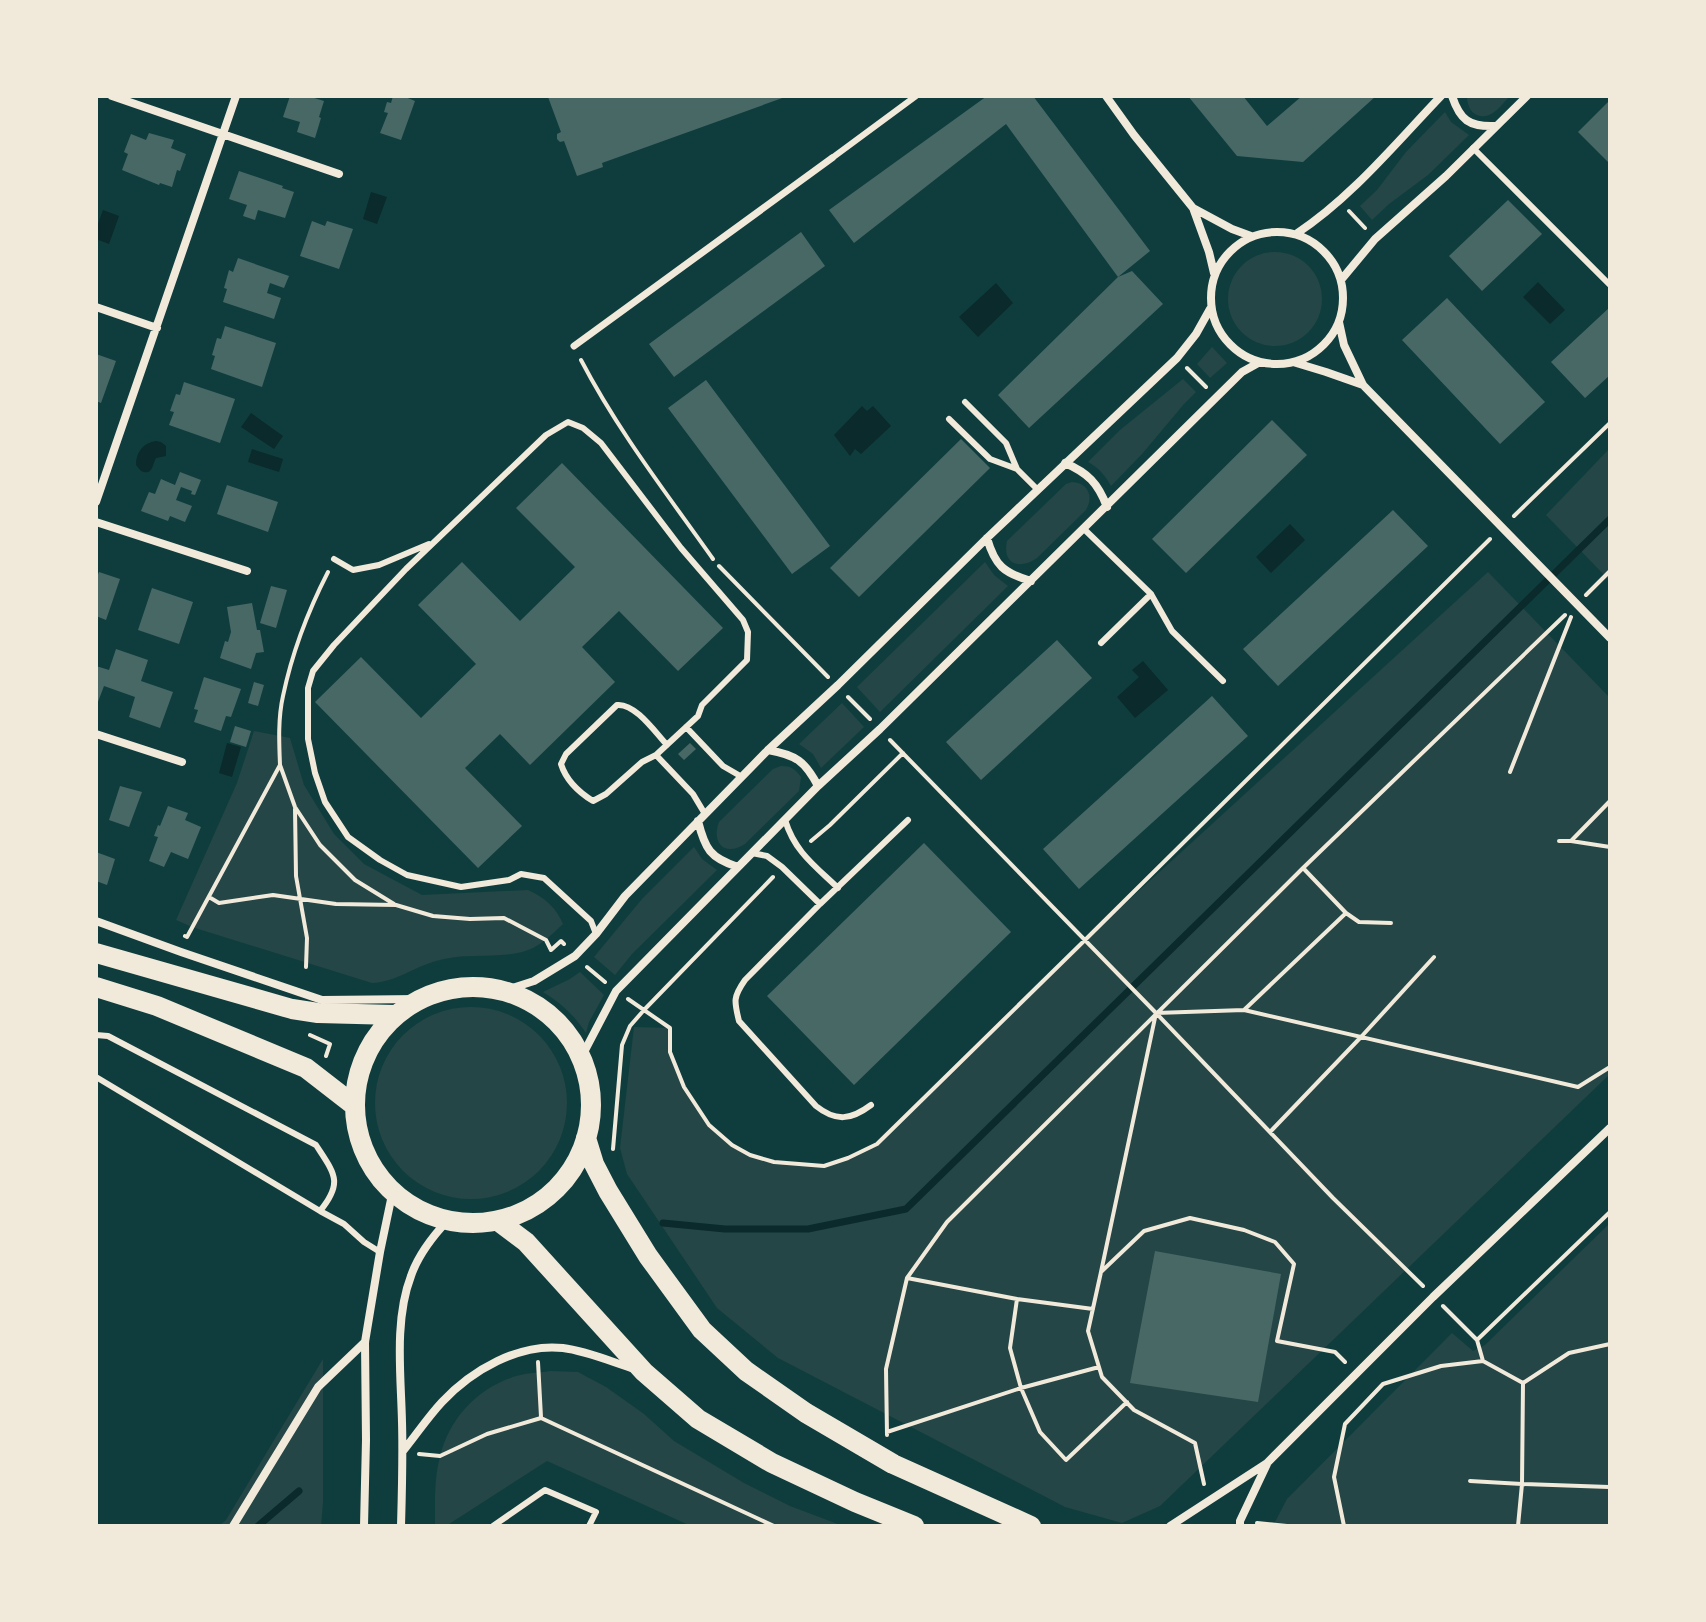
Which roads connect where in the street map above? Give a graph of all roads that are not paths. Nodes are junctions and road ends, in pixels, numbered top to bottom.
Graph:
1 (112, 96) edge
2 (236, 96) edge
3 (916, 96) edge
4 (1106, 96) edge
5 (1441, 96) edge
6 (1452, 96) edge
7 (1527, 96) edge
8 (1496, 126) junction
9 (223, 134) junction
10 (1473, 148) junction
11 (832, 158) joint
12 (339, 174) dead end
13 (1193, 208) junction
14 (1296, 234) junction
15 (1251, 236) junction
16 (1214, 274) junction
17 (1341, 280) junction
18 (1610, 285) edge
19 (96, 307) edge
20 (1210, 309) junction
21 (1339, 322) junction
22 (157, 328) junction
23 (574, 346) road end
24 (1260, 362) junction
25 (1293, 362) junction
26 (1363, 385) junction
27 (965, 402) dead end
28 (949, 419) dead end
29 (1065, 463) junction
30 (1017, 469) junction
31 (1038, 490) junction
32 (96, 502) edge
33 (1107, 507) junction
34 (96, 522) edge
35 (1084, 529) junction
36 (987, 538) junction
37 (436, 541) junction
38 (334, 559) road end
39 (247, 571) dead end
40 (1031, 581) junction
41 (1151, 594) junction
42 (1610, 638) edge
43 (1101, 643) dead end
44 (1223, 681) dead end
45 (686, 727) junction
46 (96, 734) edge
47 (667, 745) junction
48 (768, 750) junction
49 (656, 755) junction
50 (182, 762) dead end
51 (742, 777) junction
52 (818, 786) junction
53 (702, 817) junction
54 (785, 820) junction
55 (908, 820) dead end
56 (752, 853) junction
57 (738, 867) junction
58 (838, 888) junction
59 (820, 904) junction
60 (96, 921) edge
61 (596, 934) junction
62 (96, 953) edge
63 (96, 987) edge
64 (506, 990) junction
65 (419, 999) junction
66 (395, 1015) junction
67 (96, 1035) edge
68 (582, 1056) junction
69 (96, 1077) edge
70 (871, 1105) dead end
71 (355, 1106) junction
72 (1610, 1128) edge
73 (586, 1138) junction
74 (393, 1190) junction
75 (320, 1211) junction
76 (448, 1220) junction
77 (498, 1221) junction
78 (380, 1252) junction
79 (365, 1342) junction
80 (644, 1372) junction
81 (402, 1451) junction
82 (1267, 1463) junction
83 (1240, 1523) edge
84 (1030, 1525) edge
85 (233, 1526) edge
86 (364, 1526) edge
87 (401, 1526) edge
88 (493, 1526) edge
89 (589, 1526) edge
90 (914, 1526) edge
91 (1170, 1526) edge

1 - 9 street
2 - 9 street
3 - 11 lane
4 - 13 street
5 - 14 street
6 - 8 street
7 - 8 street
8 - 10 street
9 - 12 street
9 - 22 street
10 - 17 street
10 - 18 lane
11 - 23 street
13 - 15 street
13 - 16 street
14 - 15 street
14 - 17 street
15 - 16 street
16 - 20 street
17 - 21 street
19 - 22 street
20 - 24 street
20 - 29 street
21 - 25 street
21 - 26 street
22 - 32 street
24 - 25 street
24 - 33 street
25 - 26 street
26 - 42 street
27 - 30 lane
28 - 30 lane
29 - 31 street
29 - 33 street
30 - 31 lane
31 - 36 street
33 - 35 street
34 - 39 street
35 - 40 street
35 - 41 lane
36 - 40 street
36 - 48 street
37 - 38 lane
37 - 45 lane
37 - 61 lane
40 - 52 street
41 - 43 lane
41 - 44 lane
45 - 47 lane
45 - 51 lane
46 - 50 street
47 - 49 lane
47 - 49 lane
48 - 51 street
48 - 52 street
49 - 53 lane
51 - 53 street
52 - 54 street
53 - 57 street
53 - 61 street
54 - 56 street
54 - 58 lane
55 - 58 lane
56 - 57 street
56 - 59 lane
57 - 68 street
58 - 59 lane
59 - 70 lane
60 - 65 street
61 - 64 street
62 - 66 main road
63 - 71 main road
64 - 65 main road
64 - 68 main road
65 - 66 main road
66 - 71 main road
67 - 75 lane
68 - 73 main road
69 - 75 lane
71 - 74 main road
72 - 82 street
73 - 77 main road
73 - 84 main road
74 - 76 main road
74 - 78 street
75 - 78 lane
76 - 77 main road
76 - 81 street
77 - 80 main road
78 - 79 street
79 - 85 street
79 - 86 street
80 - 81 street
80 - 90 main road
81 - 87 street
82 - 83 street
82 - 91 street
88 - 89 lane

